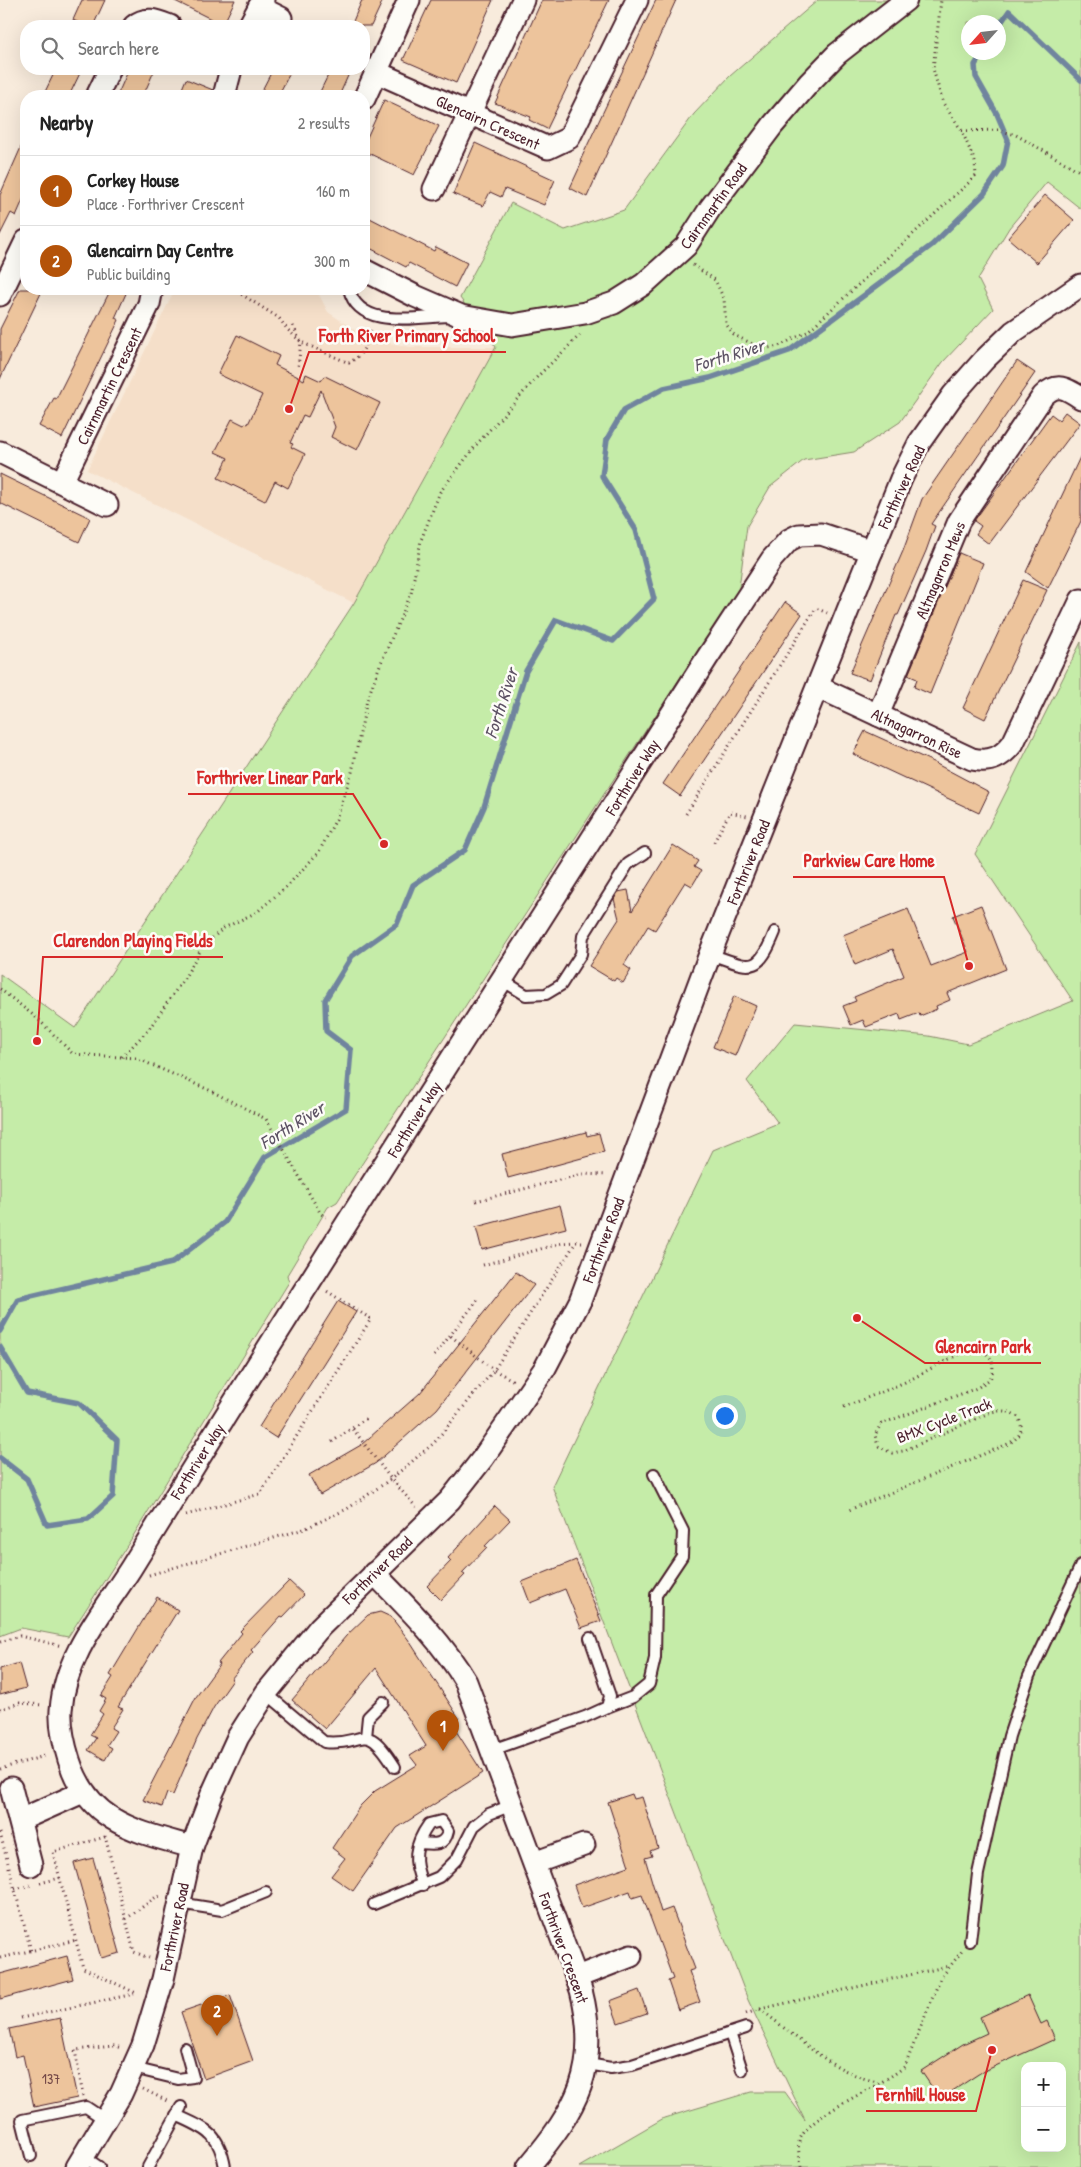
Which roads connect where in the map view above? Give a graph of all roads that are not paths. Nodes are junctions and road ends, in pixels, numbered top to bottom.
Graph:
1 (409, 0) edge
2 (523, 0) edge
3 (637, 0) edge
4 (906, 0) edge
5 (261, 4) edge
6 (281, 18) dead end
7 (252, 20) edge
8 (376, 72) junction
9 (107, 75) edge
10 (229, 75) edge
11 (100, 90) edge
12 (226, 90) edge
13 (368, 90) edge
14 (470, 113) junction
15 (434, 189) dead end
16 (20, 253) edge
17 (370, 273) edge
18 (1081, 285) edge
19 (0, 295) edge
20 (150, 295) edge
21 (352, 295) edge
22 (461, 316) junction
23 (1081, 398) edge
24 (0, 452) edge
25 (62, 482) junction
26 (107, 504) dead end
27 (872, 551) junction
28 (1081, 600) edge
29 (818, 687) junction
30 (878, 715) junction
31 (645, 853) dead end
32 (775, 932) dead end
33 (710, 954) junction
34 (502, 980) junction
35 (654, 1474) dead end
36 (1081, 1565) edge
37 (374, 1573) junction
38 (590, 1638) dead end
39 (266, 1693) junction
40 (383, 1702) dead end
41 (607, 1707) junction
42 (366, 1737) junction
43 (492, 1750) junction
44 (395, 1767) dead end
45 (11, 1788) dead end
46 (83, 1792) junction
47 (512, 1805) junction
48 (20, 1820) junction
49 (419, 1843) dead end
50 (584, 1845) dead end
51 (192, 1847) junction
52 (534, 1863) junction
53 (31, 1865) dead end
54 (423, 1885) junction
55 (266, 1892) dead end
56 (180, 1899) junction
57 (374, 1904) dead end
58 (970, 1941) road end
59 (631, 1956) dead end
60 (577, 1977) junction
61 (746, 2028) road end
62 (730, 2033) junction
63 (185, 2048) dead end
64 (136, 2060) junction
65 (588, 2064) junction
66 (742, 2070) dead end
67 (107, 2121) junction
68 (31, 2156) dead end
69 (87, 2164) edge
70 (148, 2167) edge
71 (225, 2167) edge
72 (528, 2167) edge

1 - 8 street
2 - 14 street
3 - 14 street, Glencairn Crescent
4 - 22 street, Cairnmartin Road
5 - 6 street
5 - 7 street
8 - 13 street
8 - 14 street, Glencairn Crescent
9 - 11 street
10 - 12 street
14 - 15 street
16 - 19 street
17 - 22 street, Cairnmartin Road
18 - 27 street, Forthriver Road
20 - 25 street, Cairnmartin Crescent
21 - 22 lane
23 - 30 street, Altnagarron Mews
24 - 25 street
25 - 26 street
27 - 29 street, Forthriver Road
27 - 34 street, Forthriver Way
28 - 30 street, Altnagarron Rise
29 - 30 street, Altnagarron Rise
29 - 33 street, Forthriver Road
31 - 34 lane
32 - 33 lane
33 - 37 street, Forthriver Road
34 - 46 street, Forthriver Way
35 - 41 lane
36 - 58 lane
37 - 39 street, Forthriver Road
37 - 43 street, Forthriver Crescent
38 - 41 lane
39 - 42 lane
39 - 51 street, Forthriver Road
40 - 42 lane
41 - 43 lane
42 - 44 lane
43 - 47 street, Forthriver Crescent
45 - 48 street
46 - 48 street
46 - 51 street, Forthriver Way
47 - 52 street, Forthriver Crescent
47 - 54 lane
48 - 53 street
49 - 54 lane
50 - 52 street
51 - 56 street, Forthriver Road
52 - 60 street, Forthriver Crescent
54 - 57 lane
55 - 56 lane
56 - 64 street, Forthriver Road
59 - 60 street
60 - 65 street, Forthriver Crescent
61 - 62 lane
62 - 65 lane
62 - 66 lane
63 - 64 lane
64 - 67 street, Forthriver Road
65 - 72 street, Forthriver Crescent
67 - 68 lane
67 - 69 street, Forthriver Road
70 - 71 lane

